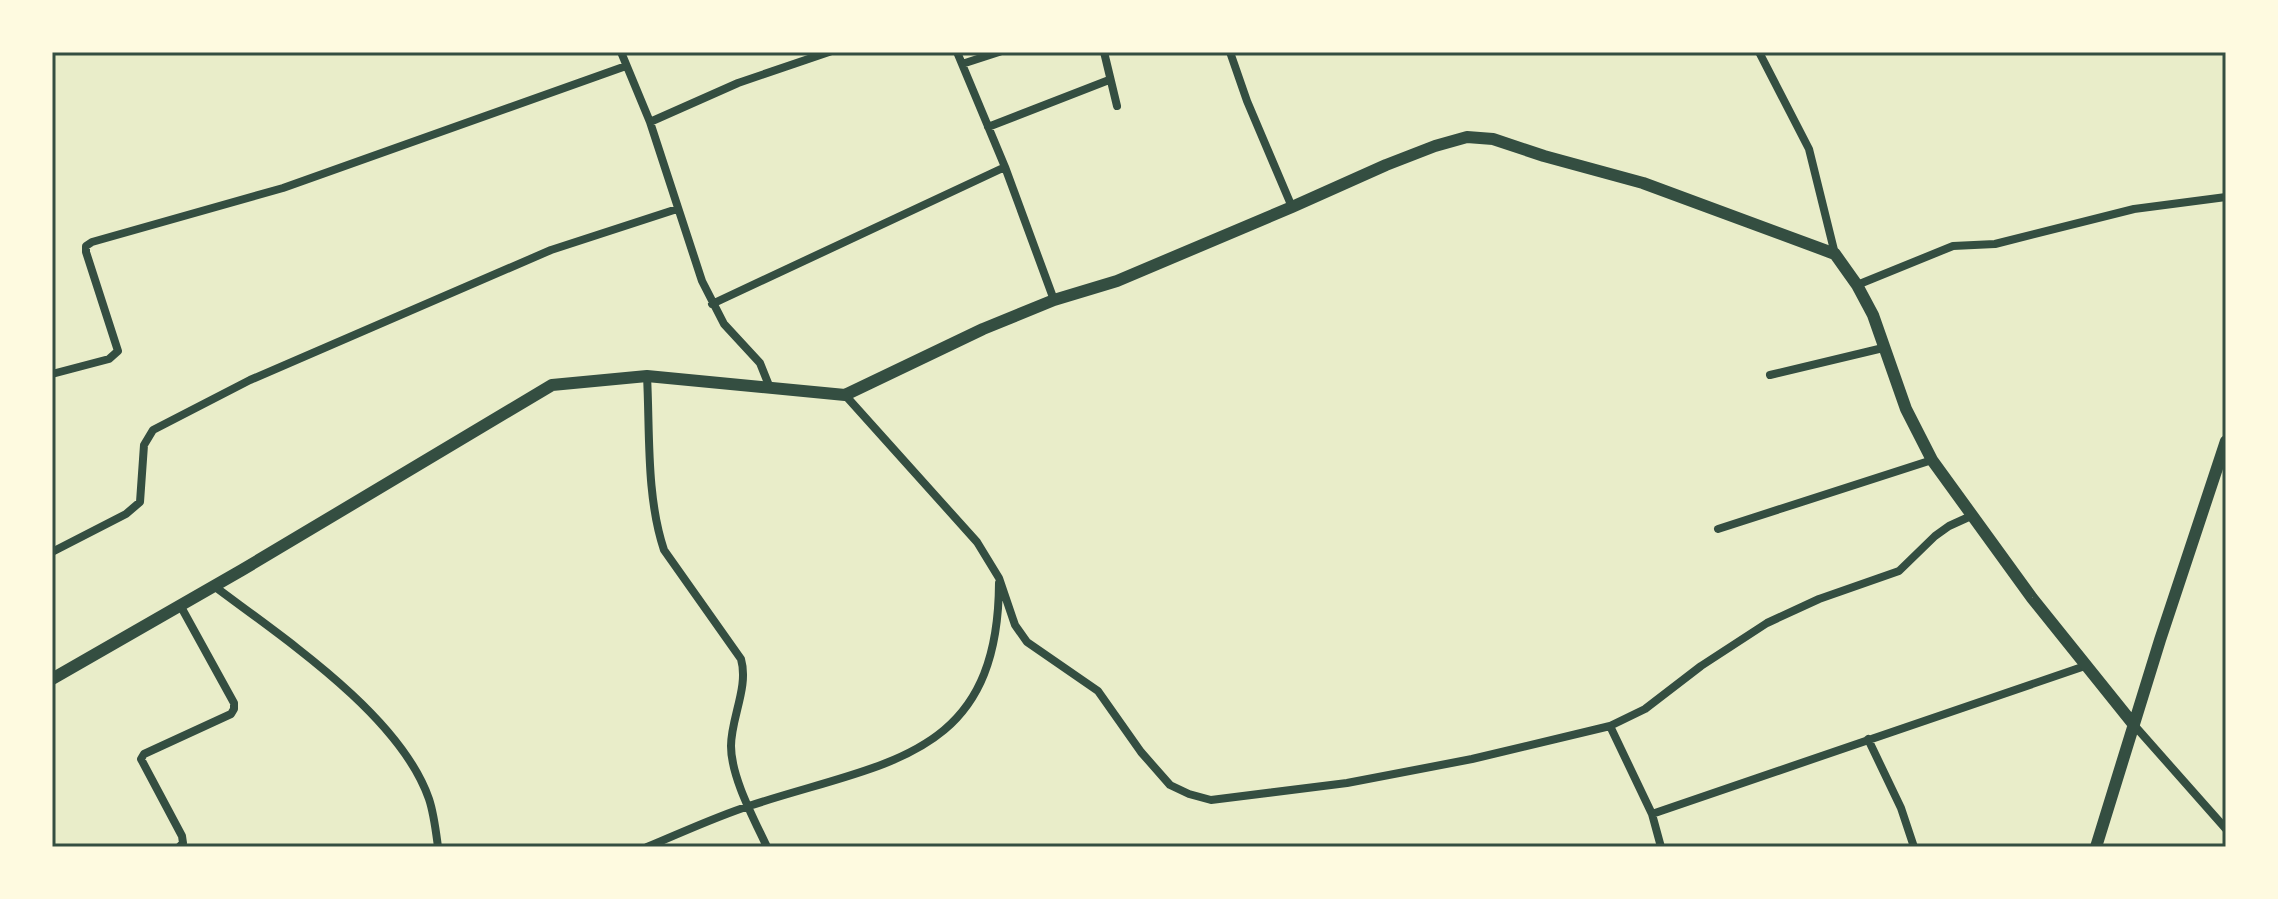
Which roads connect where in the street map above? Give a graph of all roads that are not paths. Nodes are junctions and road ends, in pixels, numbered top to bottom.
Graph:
1 (621, 52) edge
2 (829, 52) edge
3 (957, 52) edge
4 (999, 52) edge
5 (1104, 52) edge
6 (1759, 52) edge
7 (1234, 53) edge
8 (962, 64) junction
9 (626, 66) junction
10 (1109, 80) junction
11 (1117, 106) dead end
12 (650, 122) junction
13 (988, 127) junction
14 (1005, 167) junction
15 (2226, 197) edge
16 (1292, 207) junction
17 (677, 209) junction
18 (1835, 254) junction
19 (1857, 285) junction
20 (1054, 300) junction
21 (712, 304) junction
22 (1883, 348) junction
23 (52, 374) edge
24 (1770, 375) dead end
25 (647, 376) junction
26 (770, 388) junction
27 (845, 395) junction
28 (2226, 441) edge
29 (1932, 460) junction
30 (1971, 516) junction
31 (1718, 529) dead end
32 (52, 552) edge
33 (999, 578) junction
34 (214, 586) junction
35 (180, 605) junction
36 (2085, 666) junction
37 (52, 679) edge
38 (2134, 725) junction
39 (1610, 726) junction
40 (1868, 739) junction
41 (748, 806) junction
42 (1652, 814) junction
43 (2226, 829) edge
44 (179, 847) edge
45 (438, 847) edge
46 (647, 847) edge
47 (767, 847) edge
48 (1661, 847) edge
49 (1914, 847) edge
50 (2096, 847) edge

1 - 9 street
2 - 12 street
3 - 8 street
4 - 8 street
5 - 10 street
6 - 18 street
7 - 16 street
8 - 13 street
9 - 12 street
9 - 23 street
10 - 11 street
10 - 13 street
12 - 17 street
13 - 14 street
14 - 20 street
14 - 21 street
15 - 19 street
16 - 18 street
16 - 20 street
17 - 21 street
17 - 32 street
18 - 19 street
19 - 22 street
20 - 27 street
21 - 26 street
22 - 24 street
22 - 29 street
25 - 26 street
25 - 34 street
25 - 41 street
26 - 27 street
27 - 33 street
28 - 38 street
29 - 30 street
29 - 31 street
30 - 36 street
30 - 39 street
33 - 39 street
33 - 41 street
34 - 35 street
34 - 45 street
35 - 37 street
35 - 44 street
36 - 38 street
36 - 40 street
38 - 43 street
38 - 50 street
39 - 42 street
40 - 42 street
40 - 49 street
41 - 46 street
41 - 47 street
42 - 48 street

